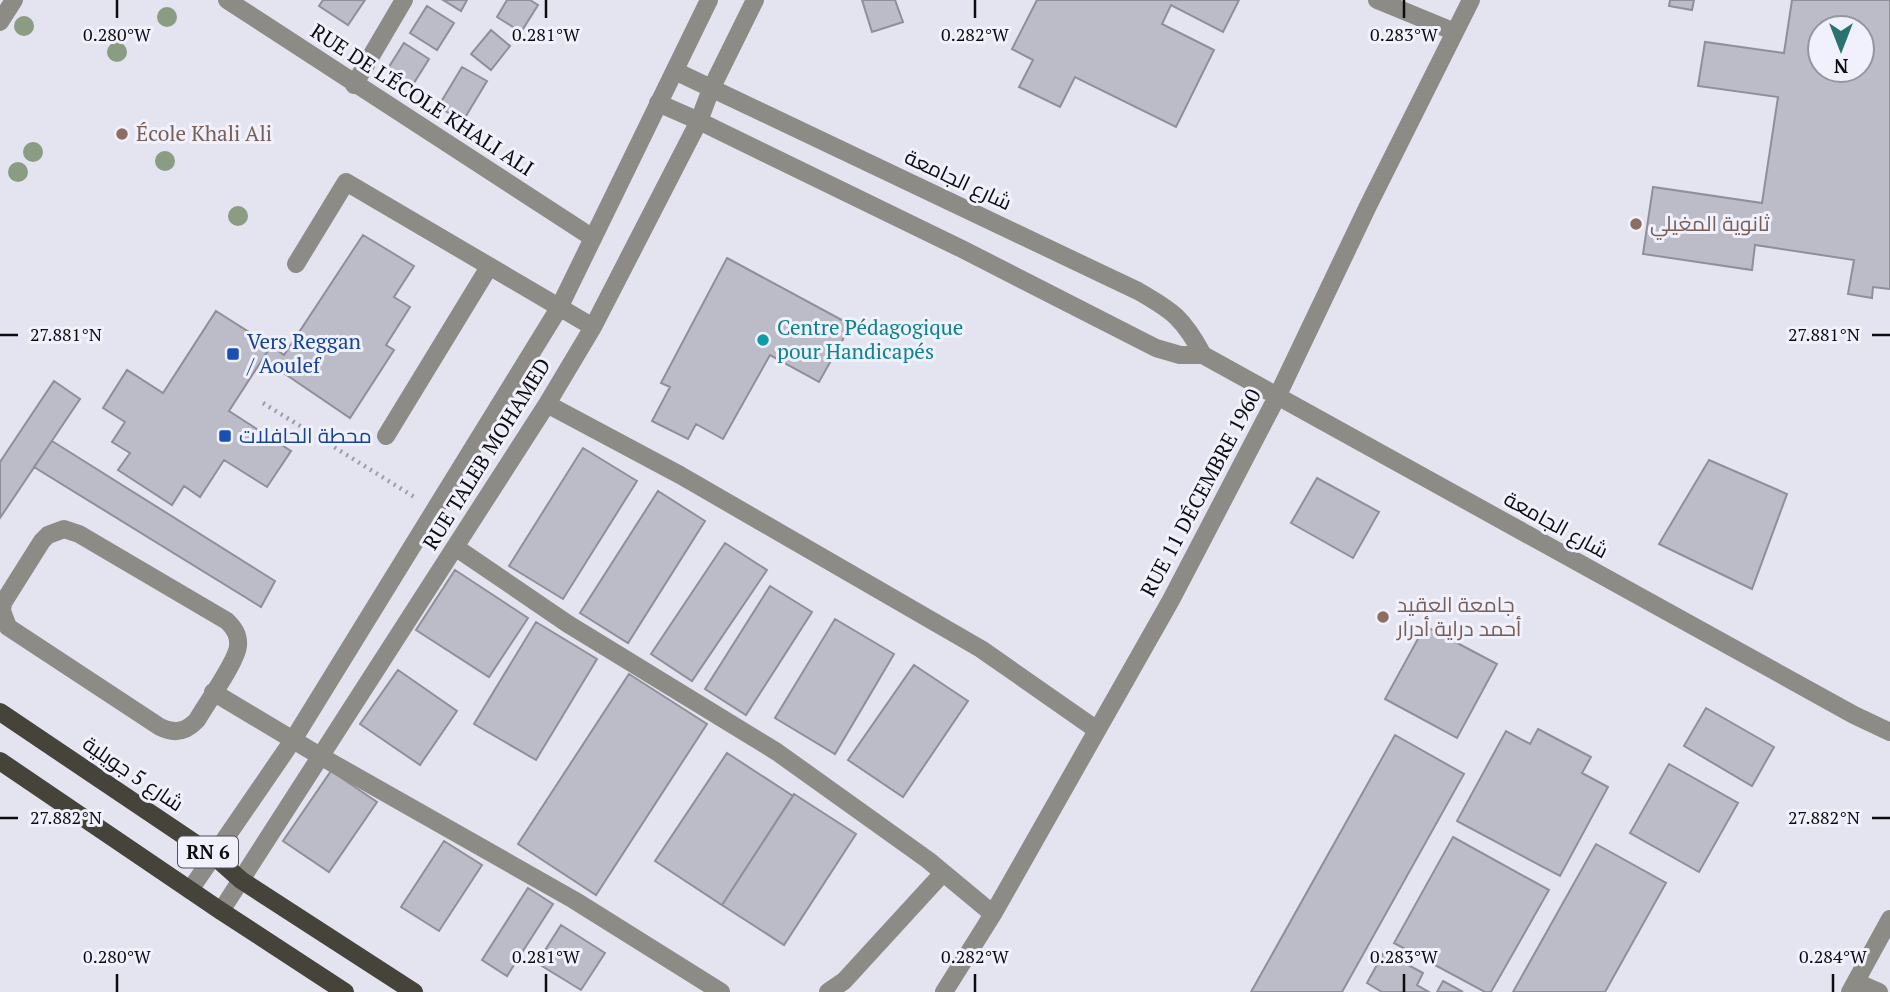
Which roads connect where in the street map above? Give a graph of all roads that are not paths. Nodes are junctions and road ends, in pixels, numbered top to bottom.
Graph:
1 (14, 0) edge
2 (227, 0) edge
3 (404, 0) edge
4 (709, 0) edge
5 (755, 0) edge
6 (1377, 0) edge
7 (1471, 0) edge
8 (0, 22) edge
9 (1455, 32) junction
10 (675, 71) junction
11 (354, 85) junction
12 (711, 89) junction
13 (658, 103) junction
14 (699, 121) junction
15 (593, 238) junction
16 (296, 264) dead end
17 (489, 267) junction
18 (559, 308) junction
19 (593, 327) junction
20 (1203, 355) junction
21 (1278, 397) junction
22 (547, 404) junction
23 (386, 436) dead end
24 (455, 547) junction
25 (213, 692) junction
26 (0, 712) edge
27 (1097, 730) junction
28 (1890, 732) edge
29 (293, 740) junction
30 (320, 756) junction
31 (0, 761) edge
32 (214, 856) junction
33 (943, 873) junction
34 (241, 880) junction
35 (191, 890) junction
36 (220, 911) junction
37 (993, 915) junction
38 (1890, 919) edge
39 (1853, 987) edge
40 (345, 992) edge
41 (414, 992) edge
42 (721, 992) edge
43 (828, 992) edge
44 (944, 992) edge
45 (1879, 992) edge

1 - 8 street
2 - 11 street, RUE DE L'ÉCOLE KHALI ALI
3 - 11 street
4 - 10 street, RUE TALEB MOHAMED
5 - 12 street, RUE TALEB MOHAMED
6 - 9 street
7 - 9 street, RUE 11 DÉCEMBRE 1960
9 - 21 street, RUE 11 DÉCEMBRE 1960
10 - 12 street, شارع الجامعة
10 - 13 street, RUE TALEB MOHAMED
11 - 15 street, RUE DE L'ÉCOLE KHALI ALI
12 - 14 street, RUE TALEB MOHAMED
12 - 20 street, شارع الجامعة
13 - 14 street, شارع الجامعة
13 - 15 street, RUE TALEB MOHAMED
14 - 19 street, RUE TALEB MOHAMED
14 - 20 street, شارع الجامعة
15 - 18 street, RUE TALEB MOHAMED
16 - 17 street
17 - 18 street
17 - 23 street
18 - 19 street
18 - 29 street, RUE TALEB MOHAMED
19 - 22 street, RUE TALEB MOHAMED
20 - 21 street, شارع الجامعة
21 - 27 street, RUE 11 DÉCEMBRE 1960
21 - 28 street, شارع الجامعة
22 - 24 street, RUE TALEB MOHAMED
22 - 27 street
24 - 30 street, RUE TALEB MOHAMED
24 - 33 street
25 - 25 street
25 - 29 street
26 - 32 main road, شارع 5 جويلية / RN 6
27 - 37 street, RUE 11 DÉCEMBRE 1960
29 - 30 street
29 - 32 street, RUE TALEB MOHAMED
30 - 34 street, RUE TALEB MOHAMED
30 - 42 street
31 - 35 main road, RN 6
32 - 34 main road, شارع 5 جويلية / RN 6
32 - 35 street, RUE TALEB MOHAMED
33 - 37 street
33 - 43 street
34 - 36 street, RUE TALEB MOHAMED
34 - 41 main road, شارع 5 جويلية / RN 6
35 - 36 main road, RN 6
36 - 40 main road, RN 6
37 - 44 street, RUE 11 DÉCEMBRE 1960
38 - 39 street
39 - 45 street

